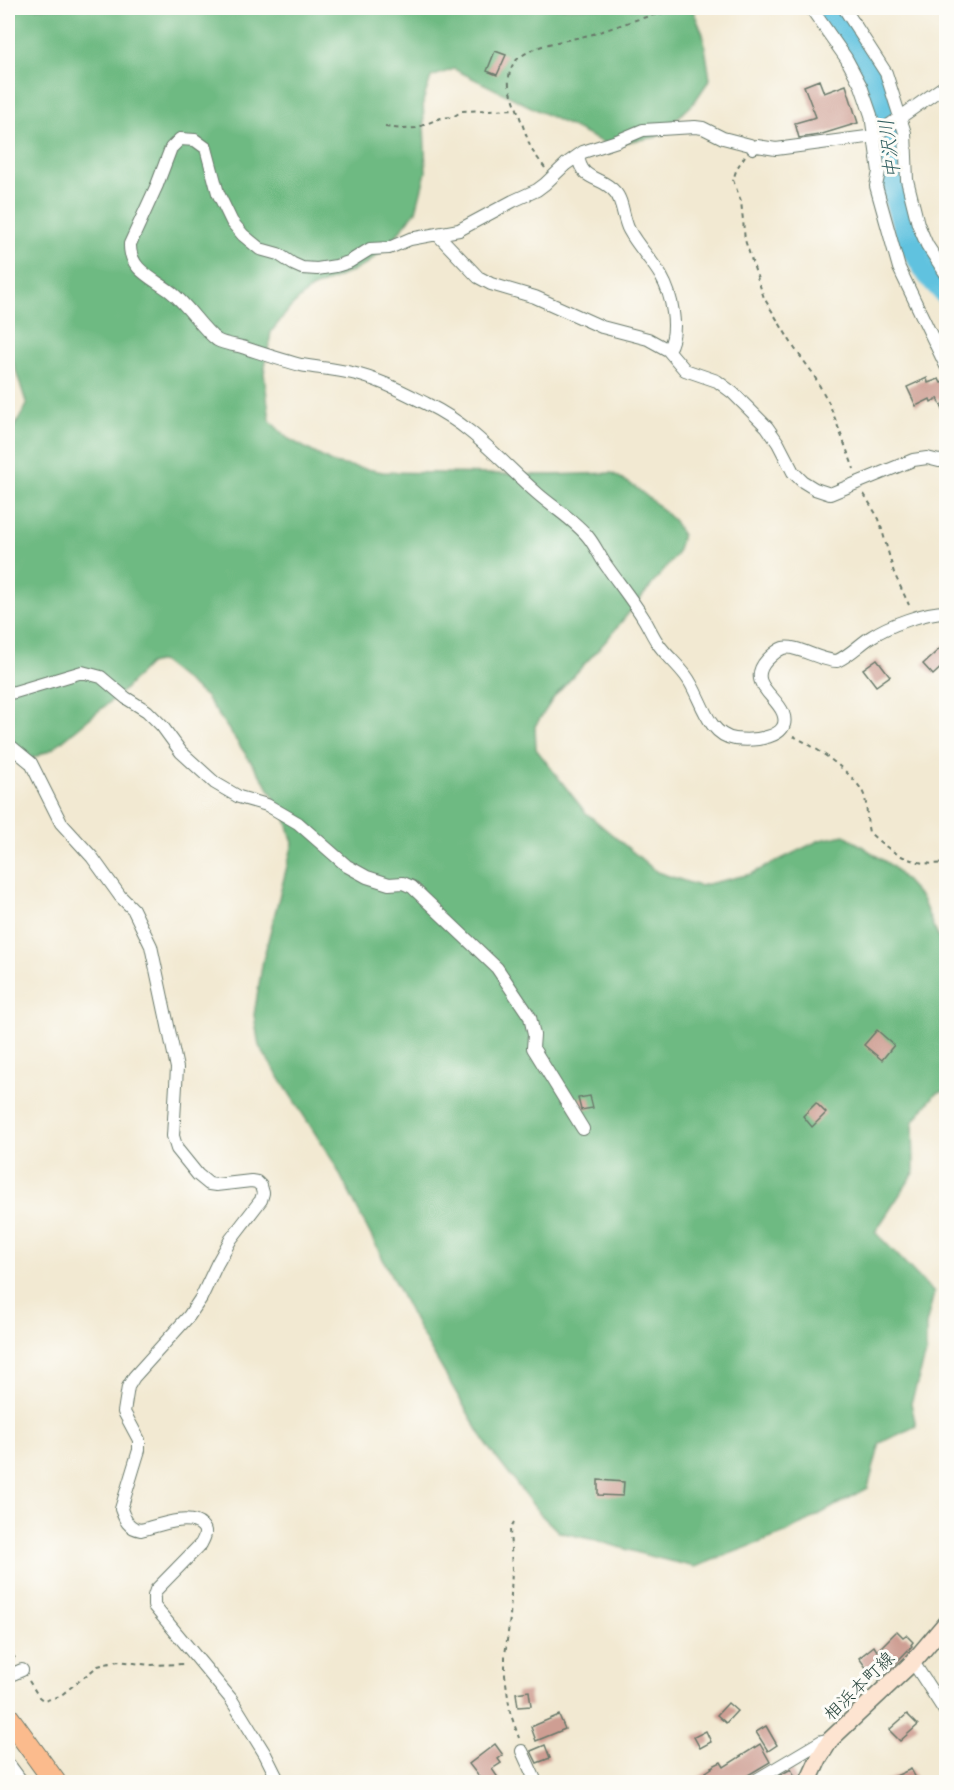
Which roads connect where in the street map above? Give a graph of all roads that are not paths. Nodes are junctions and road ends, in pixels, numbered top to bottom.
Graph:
1 (811, 8) edge
2 (844, 8) edge
3 (946, 85) edge
4 (896, 120) junction
5 (877, 134) junction
6 (578, 156) junction
7 (438, 235) junction
8 (946, 274) edge
9 (669, 350) junction
10 (946, 366) edge
11 (946, 460) edge
12 (946, 612) edge
13 (8, 693) edge
14 (8, 744) edge
15 (583, 1129) dead end
16 (946, 1623) edge
17 (913, 1662) junction
18 (22, 1670) road end
19 (8, 1676) edge
20 (946, 1713) edge
21 (8, 1717) edge
22 (831, 1740) junction
23 (522, 1751) road end
24 (8, 1763) edge
25 (22, 1782) edge
26 (55, 1782) edge
27 (279, 1782) edge
28 (536, 1782) edge
29 (753, 1782) edge
30 (808, 1782) edge

1 - 5 street
2 - 4 street
3 - 4 street
4 - 5 street
4 - 8 street
5 - 6 street
5 - 10 street
6 - 7 street
6 - 9 street
7 - 9 street
7 - 12 street
9 - 11 street
13 - 15 street
14 - 27 street
16 - 17 main road, 相浜本町線
17 - 20 street
17 - 22 main road, 相浜本町線
18 - 19 street
21 - 26 highway
22 - 29 street
22 - 30 main road, 相浜本町線
23 - 28 street
24 - 25 street

